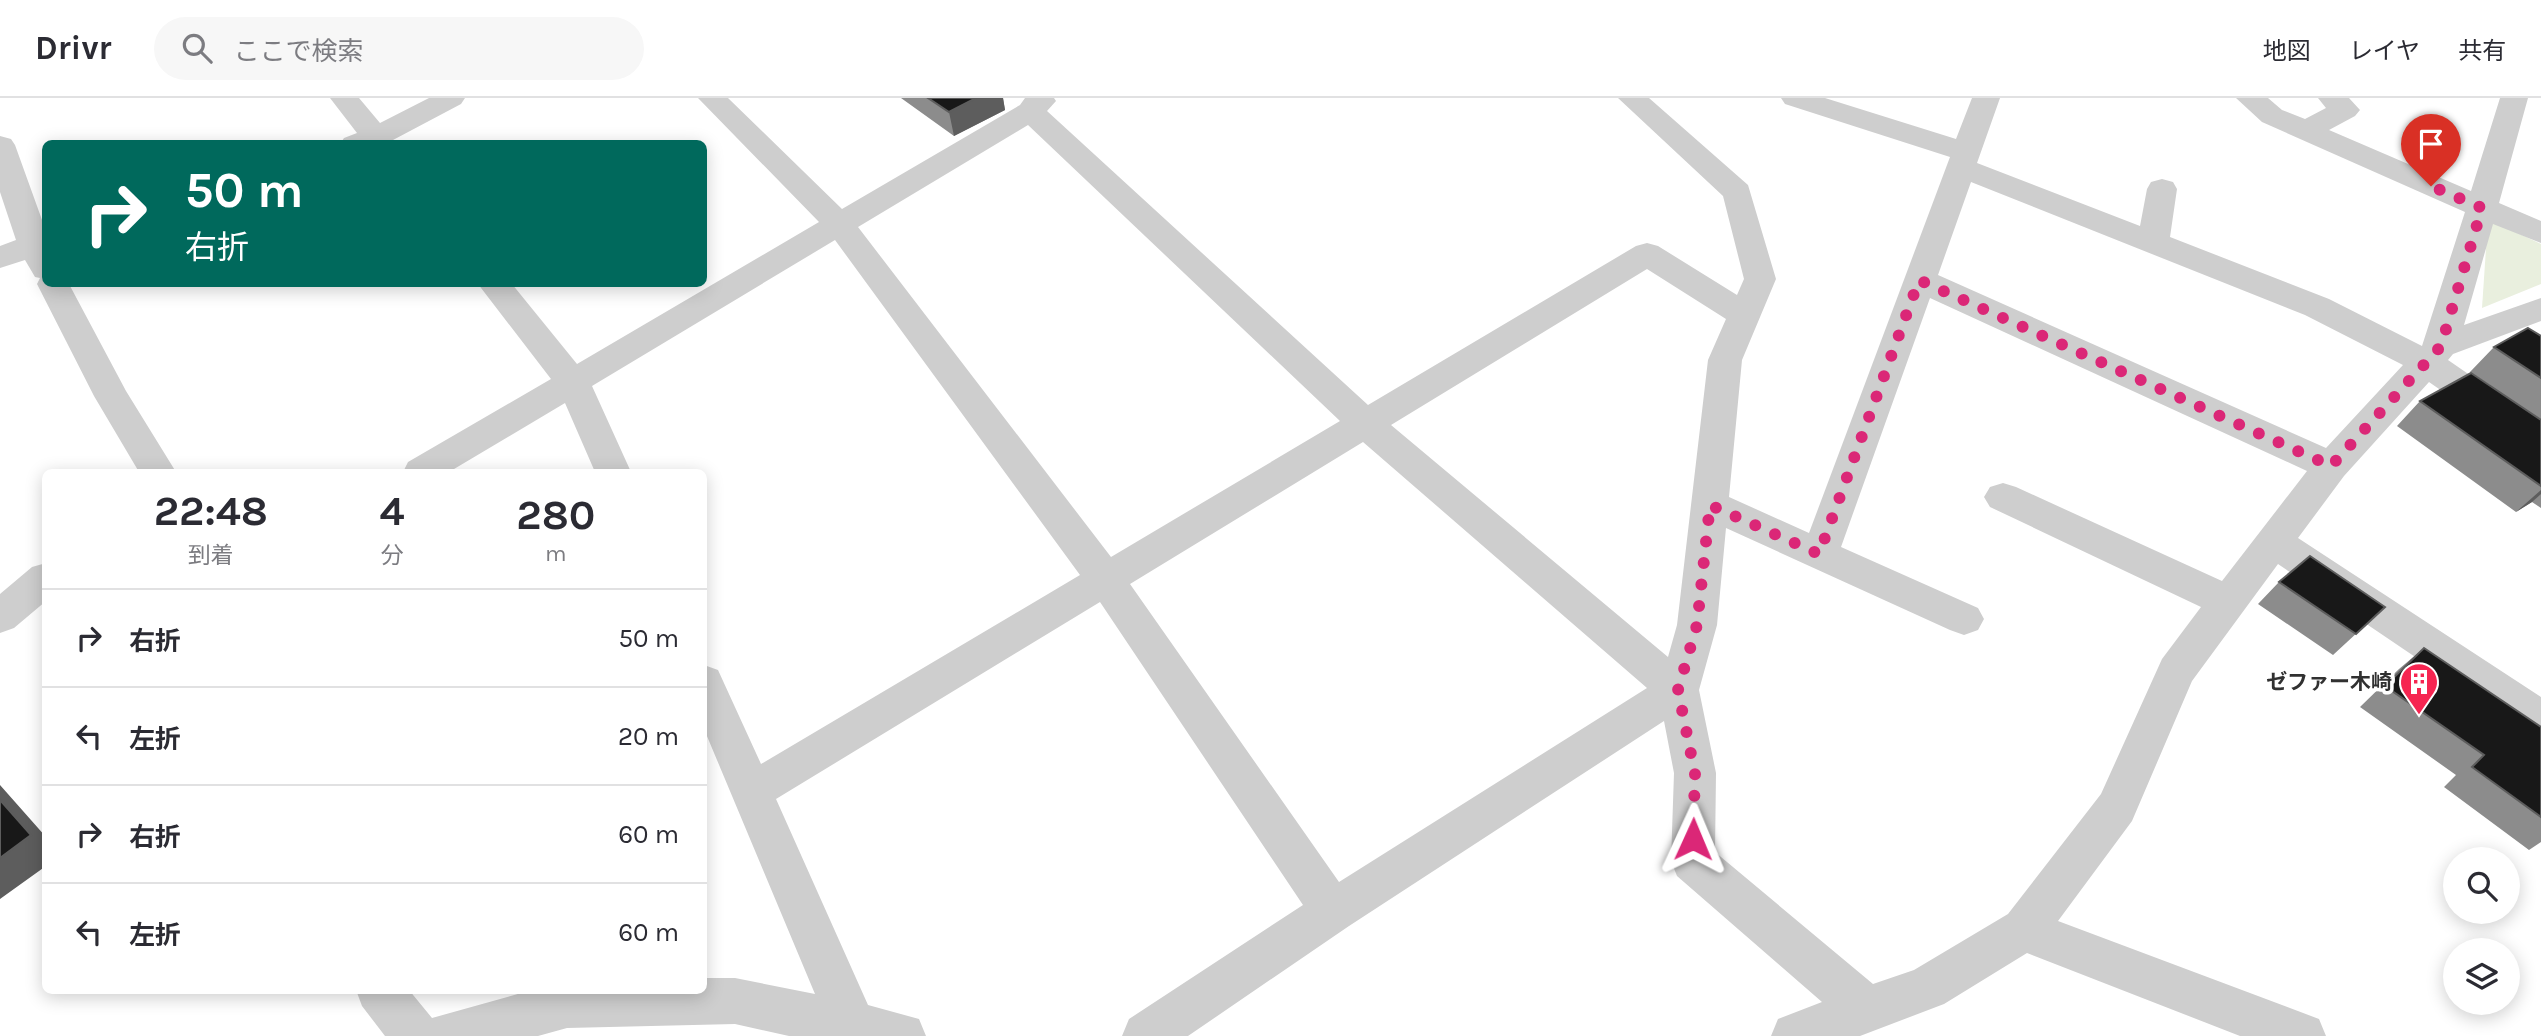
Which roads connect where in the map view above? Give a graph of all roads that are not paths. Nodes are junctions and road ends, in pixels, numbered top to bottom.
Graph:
1 (344, 98) edge
2 (451, 98) edge
3 (712, 98) edge
4 (1632, 98) edge
5 (1795, 98) edge
6 (1986, 98) edge
7 (2250, 98) edge
8 (2332, 98) edge
9 (2514, 98) edge
10 (1035, 104) edge
11 (2305, 131) junction
12 (370, 140) edge
13 (373, 140) edge
14 (0, 145) edge
15 (1963, 159) junction
16 (2162, 189) dead end
17 (2482, 208) junction
18 (841, 226) junction
19 (2541, 233) edge
20 (2153, 243) junction
21 (41, 251) edge
22 (0, 257) edge
23 (1919, 280) junction
24 (55, 287) edge
25 (496, 287) edge
26 (2541, 309) edge
27 (1745, 315) junction
28 (2433, 354) junction
29 (574, 384) junction
30 (1365, 423) junction
31 (2541, 442) edge
32 (2331, 466) junction
33 (156, 469) edge
34 (426, 469) edge
35 (612, 469) edge
36 (2003, 497) dead end
37 (1710, 505) junction
38 (2274, 542) junction
39 (1819, 554) junction
40 (42, 581) edge
41 (1107, 581) junction
42 (2228, 602) junction
43 (0, 617) edge
44 (1964, 619) dead end
45 (707, 689) edge
46 (1678, 690) junction
47 (2541, 719) edge
48 (751, 792) junction
49 (1333, 911) junction
50 (2024, 930) junction
51 (382, 994) edge
52 (1867, 1010) junction
53 (852, 1025) junction
54 (415, 1036) edge
55 (447, 1036) edge
56 (902, 1036) edge
57 (1146, 1036) edge
58 (1795, 1036) edge
59 (2302, 1036) edge

1 - 12 street
2 - 13 street
3 - 18 street
4 - 27 street
5 - 15 street
6 - 15 street
7 - 11 street
8 - 11 street
9 - 17 street
10 - 18 street
10 - 30 street
11 - 17 street
14 - 21 street
15 - 20 street
15 - 23 street
16 - 20 street
17 - 19 street
17 - 28 street
18 - 29 street
18 - 41 street
20 - 28 street
21 - 22 street
23 - 32 street
23 - 39 street
24 - 33 street
25 - 29 street
26 - 28 street
27 - 30 street
27 - 37 street
28 - 31 street
28 - 32 street
29 - 34 street
29 - 35 street
30 - 41 street
30 - 46 street
32 - 38 street
36 - 42 street
37 - 39 street
37 - 46 street
38 - 42 street
38 - 47 street
39 - 44 street
40 - 43 street
41 - 48 street
41 - 49 street
42 - 50 street
45 - 48 street
46 - 49 street
46 - 52 street
48 - 53 street
49 - 57 street
50 - 52 street
50 - 59 street
51 - 54 street
52 - 58 street
53 - 55 street
53 - 56 street

